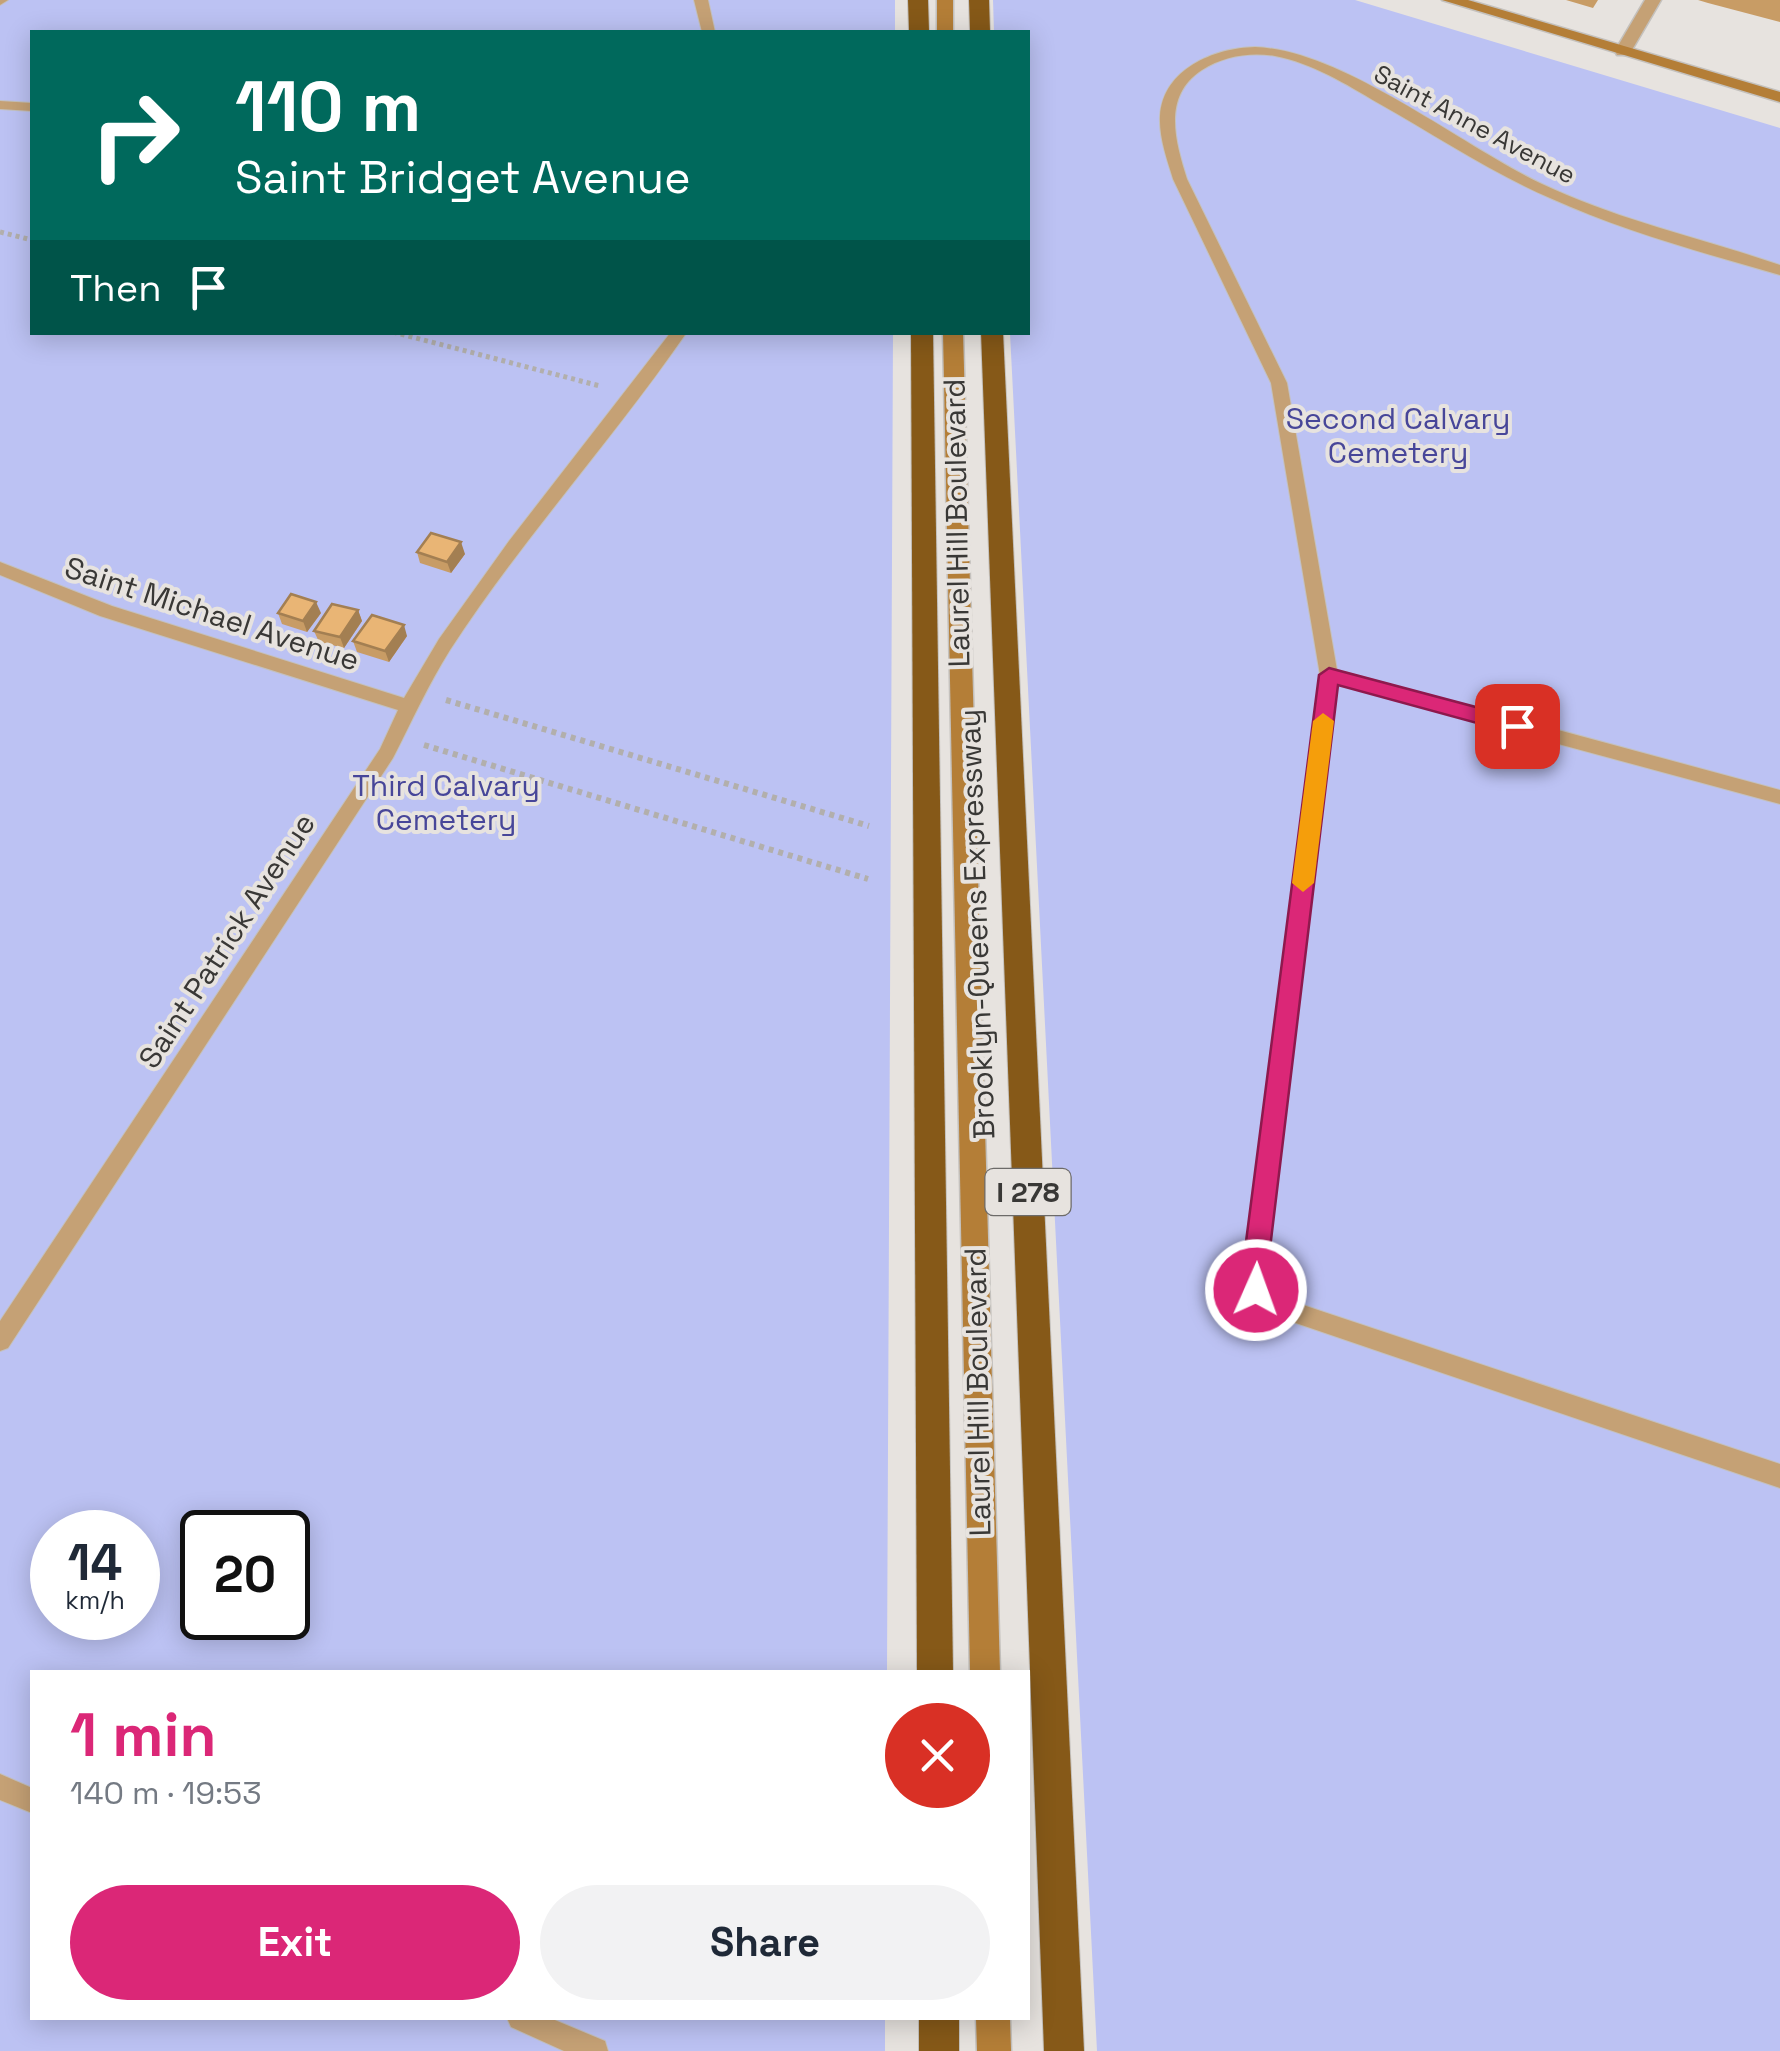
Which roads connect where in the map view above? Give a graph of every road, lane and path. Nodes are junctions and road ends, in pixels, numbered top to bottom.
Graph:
1 (701, 0) edge
2 (918, 0) edge
3 (945, 0) edge
4 (978, 0) edge
5 (1450, 0) edge
6 (1653, 0) edge
7 (708, 30) edge
8 (919, 30) edge
9 (946, 30) edge
10 (980, 30) edge
11 (1623, 51) junction
12 (1780, 97) edge
13 (0, 105) edge
14 (30, 107) edge
15 (0, 232) edge
16 (30, 240) edge
17 (1780, 270) edge
18 (405, 335) edge
19 (678, 335) edge
20 (922, 335) edge
21 (953, 335) edge
22 (992, 335) edge
23 (635, 394) junction
24 (0, 568) edge
25 (1329, 675) junction
26 (412, 699) junction
27 (395, 737) junction
28 (1780, 797) edge
29 (869, 826) dead end
30 (868, 879) dead end
31 (0, 1340) edge
32 (1780, 1476) edge
33 (935, 1670) edge
34 (985, 1670) edge
35 (0, 1786) edge
36 (30, 1800) edge
37 (525, 2020) edge
38 (938, 2020) edge
39 (993, 2020) edge
40 (595, 2051) edge
41 (939, 2051) edge
42 (994, 2051) edge
43 (1064, 2051) edge

1 - 7 lane
2 - 8 highway
3 - 9 main road
4 - 10 highway
5 - 11 main road
6 - 11 street
11 - 12 main road
13 - 14 lane
15 - 16 path
17 - 25 lane, Saint Anne Avenue
18 - 23 path
19 - 23 lane, Saint Patrick Avenue
20 - 33 highway, Brooklyn-Queens Expressway
21 - 34 main road, Laurel Hill Boulevard
22 - 43 highway, Brooklyn-Queens Expressway / I 278
23 - 26 lane, Saint Patrick Avenue
24 - 26 lane, Saint Michael Avenue
25 - 28 lane
25 - 32 lane
26 - 27 lane, Saint Patrick Avenue
26 - 29 path
27 - 30 path
27 - 31 lane, Saint Patrick Avenue
35 - 36 lane
37 - 40 lane
38 - 41 highway
39 - 42 main road

